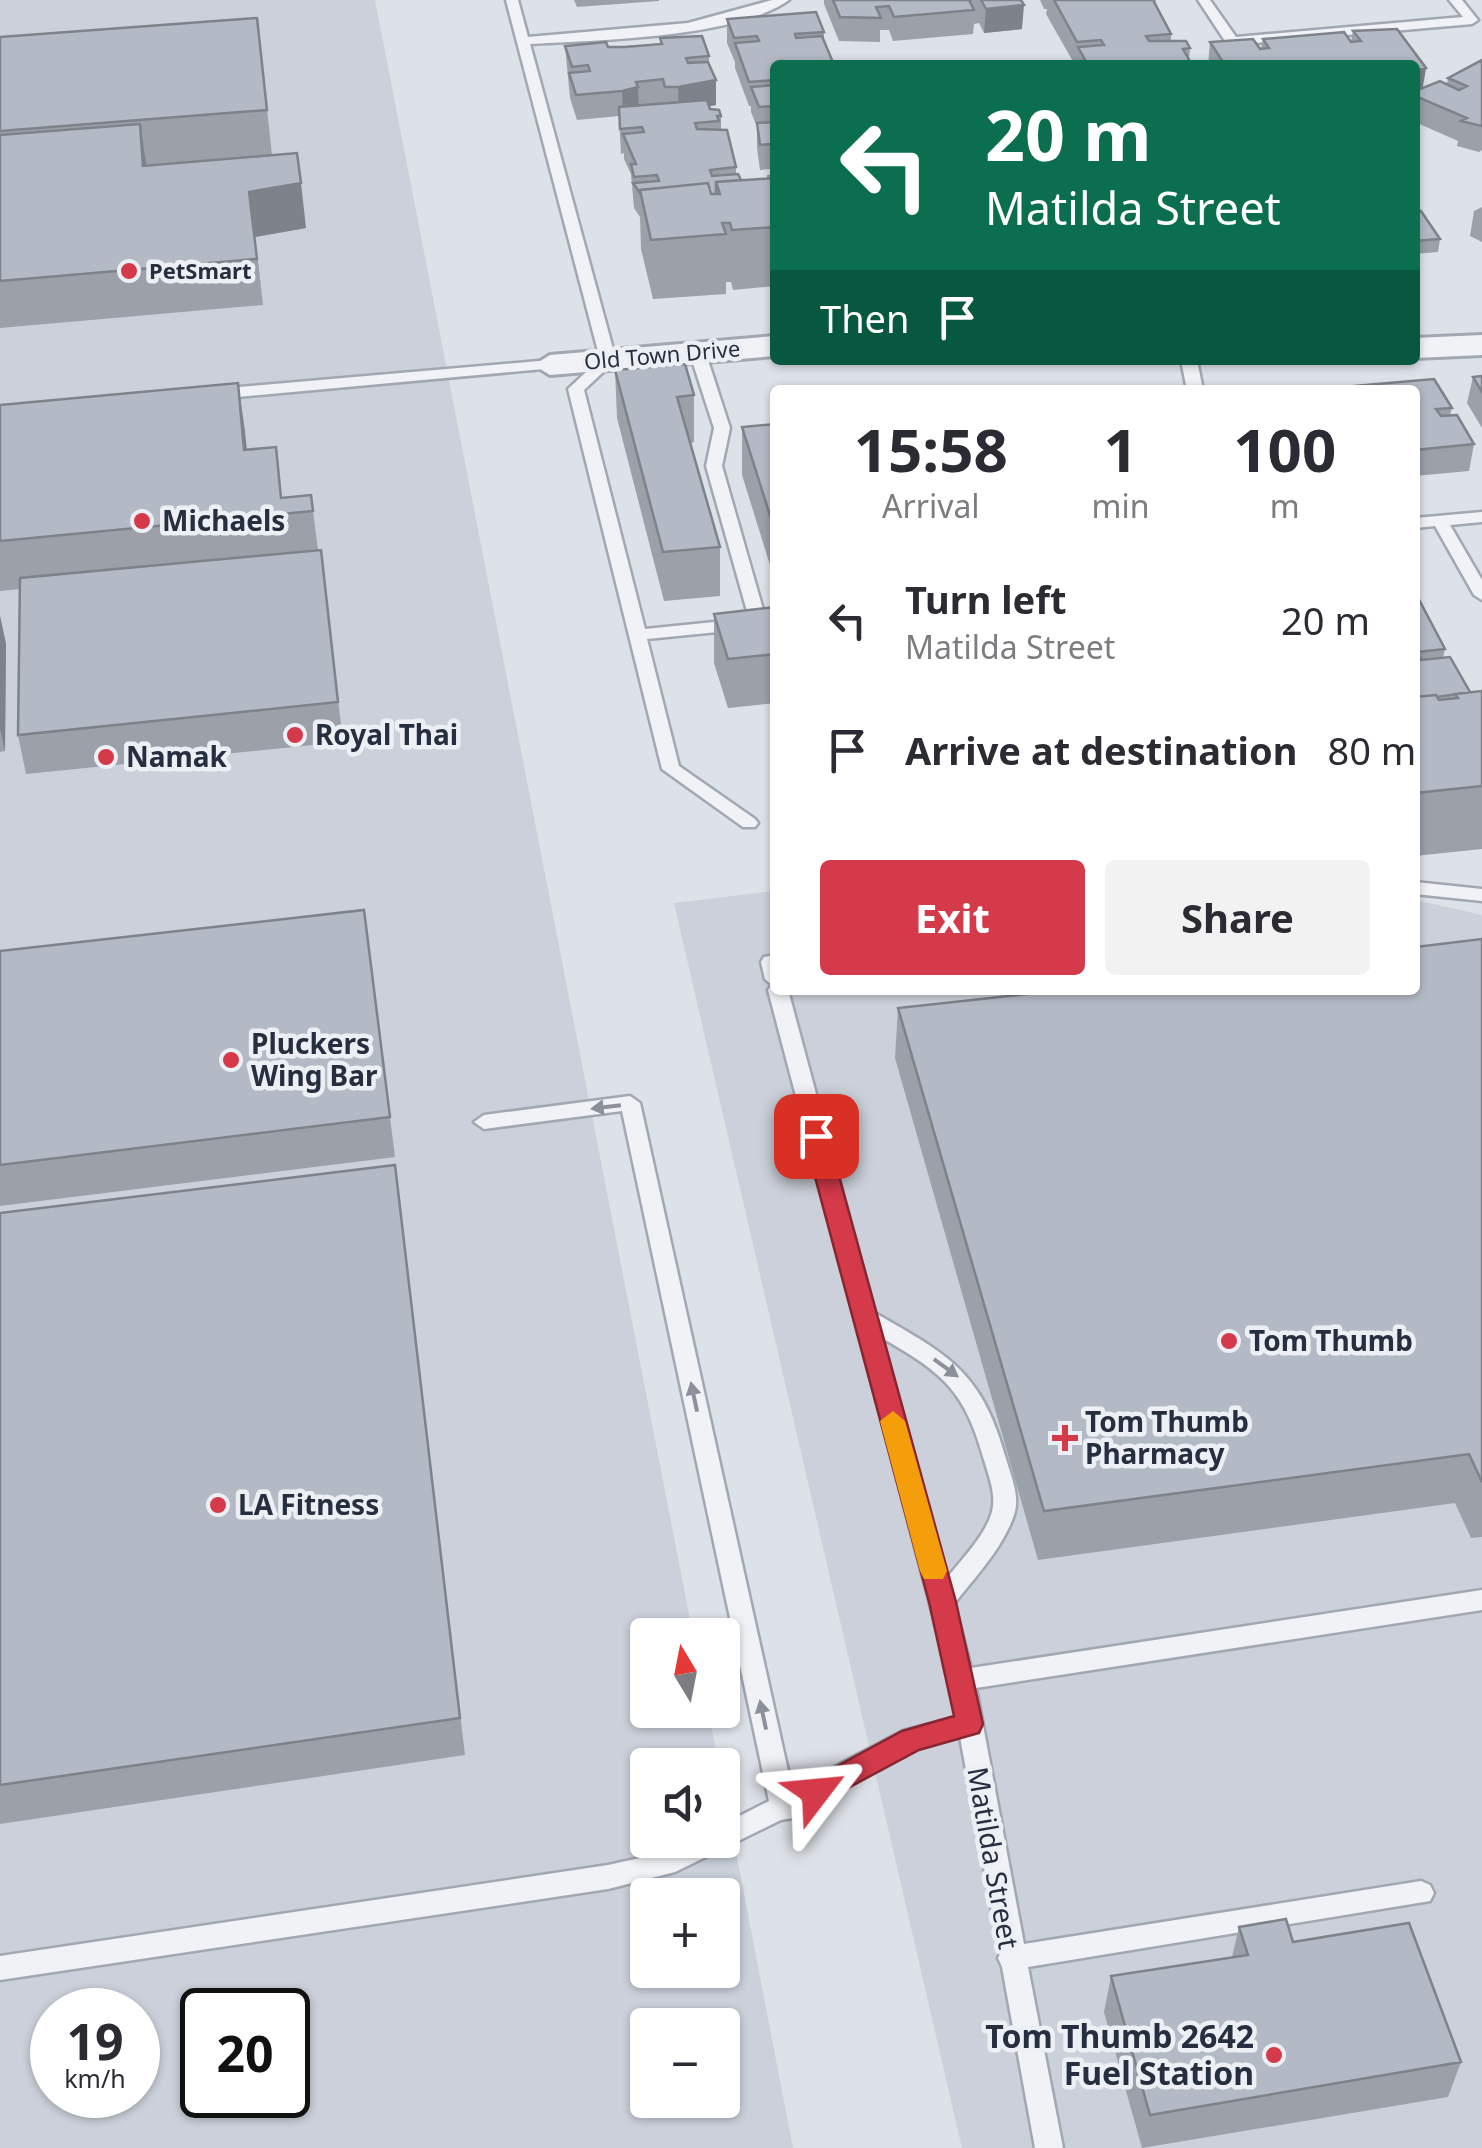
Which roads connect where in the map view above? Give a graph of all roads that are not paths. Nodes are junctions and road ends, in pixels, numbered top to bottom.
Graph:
1 (512, 0) edge
2 (783, 0) edge
3 (1204, 0) edge
4 (1455, 0) edge
5 (522, 41) junction
6 (1482, 345) edge
7 (770, 346) edge
8 (1420, 348) edge
9 (697, 351) junction
10 (608, 360) junction
11 (550, 365) joint
12 (198, 396) edge
13 (1482, 517) edge
14 (1440, 521) junction
15 (1420, 523) edge
16 (1482, 594) edge
17 (638, 635) junction
18 (750, 824) dead end
19 (1420, 889) edge
20 (1482, 896) edge
21 (779, 995) edge
22 (484, 1122) dead end
23 (864, 1317) junction
24 (1482, 1600) edge
25 (942, 1602) junction
26 (962, 1680) junction
27 (970, 1724) junction
28 (784, 1810) junction
29 (740, 1830) edge
30 (679, 1858) edge
31 (1422, 1893) dead end
32 (1011, 1958) junction
33 (0, 1968) edge
34 (1048, 2148) edge

1 - 5 lane
2 - 5 lane
3 - 4 lane
5 - 10 lane
6 - 8 street
7 - 9 street, Old Town Drive
9 - 10 street, Old Town Drive
9 - 17 lane
10 - 11 street, Old Town Drive
10 - 17 lane
11 - 12 lane
13 - 14 lane
14 - 15 lane
14 - 16 lane
17 - 18 lane
19 - 20 lane
21 - 23 lane, Matilda Street
28 -> 22 lane
23 - 25 lane, Matilda Street
23 -> 25 lane
24 - 26 lane
25 - 26 lane, Matilda Street
26 - 27 lane, Matilda Street
27 - 28 lane
27 - 32 lane, Matilda Street
28 - 29 lane
30 - 33 lane
31 - 32 lane
32 - 34 lane, Matilda Street

